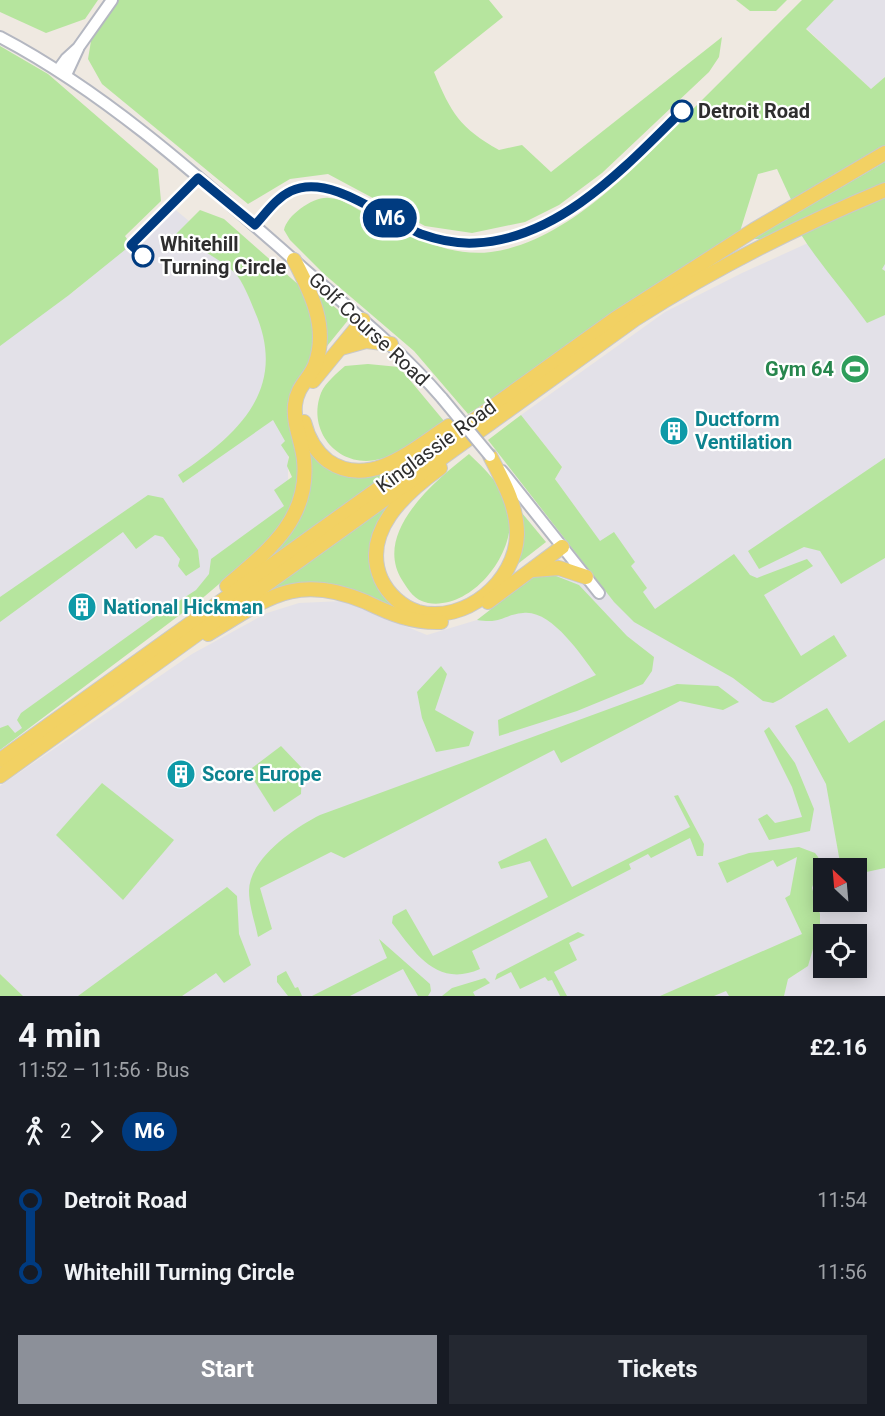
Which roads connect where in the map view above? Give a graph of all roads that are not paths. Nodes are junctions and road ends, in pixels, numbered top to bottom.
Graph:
1 (112, 0) edge
2 (0, 37) edge
3 (62, 72) junction
4 (885, 153) edge
5 (885, 190) edge
6 (294, 260) junction
7 (360, 318) junction
8 (391, 344) junction
9 (341, 348) junction
10 (563, 362) junction
11 (315, 366) junction
12 (490, 456) junction
13 (559, 543) junction
14 (531, 570) junction
15 (586, 578) junction
16 (491, 591) junction
17 (599, 593) dead end
18 (160, 644) junction
19 (134, 678) junction
20 (0, 760) edge
21 (0, 776) edge

1 - 3 street
2 - 3 street, Golf Course Road
3 - 6 street, Golf Course Road
4 - 10 main road, Kinglassie Road
5 - 10 main road, Kinglassie Road
6 - 7 street, Golf Course Road
6 - 11 main road
7 - 8 street, Golf Course Road
7 - 9 main road
7 - 11 main road
8 - 9 main road
8 - 12 street, Golf Course Road, bridge
9 - 10 main road
10 - 16 main road
10 - 18 main road, Kinglassie Road
10 - 19 main road, Kinglassie Road
11 - 18 main road
12 - 13 street, Golf Course Road
12 - 16 main road
13 - 14 main road
13 - 15 street, Golf Course Road
13 - 16 main road
14 - 15 main road
14 - 19 main road
15 - 17 street, Golf Course Road
18 - 20 main road, Kinglassie Road
19 - 21 main road, Kinglassie Road

